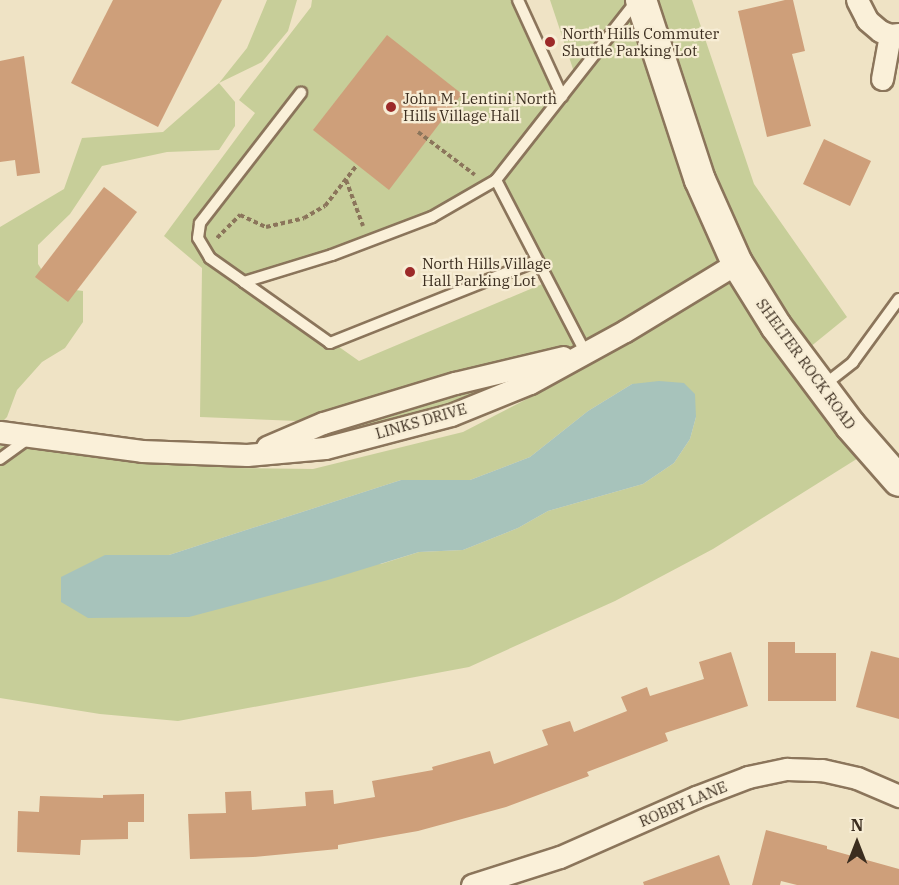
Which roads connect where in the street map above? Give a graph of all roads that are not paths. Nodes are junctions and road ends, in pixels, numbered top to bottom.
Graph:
1 (518, 0) edge
2 (640, 0) edge
3 (857, 0) edge
4 (895, 35) edge
5 (882, 79) dead end
6 (301, 93) dead end
7 (562, 96) junction
8 (491, 182) junction
9 (536, 261) junction
10 (737, 263) junction
11 (243, 282) junction
12 (899, 299) edge
13 (585, 352) junction
14 (821, 387) junction
15 (0, 432) edge
16 (32, 436) junction
17 (247, 455) junction
18 (0, 459) edge
19 (899, 481) edge
20 (899, 796) edge
21 (472, 885) edge

1 - 7 lane
2 - 7 lane
2 - 10 main road, SHELTER ROCK ROAD
3 - 4 street
4 - 5 street
6 - 11 lane
7 - 8 lane
8 - 9 lane
8 - 11 lane
9 - 11 lane
9 - 13 lane
10 - 13 street, LINKS DRIVE
10 - 14 main road, SHELTER ROCK ROAD
12 - 14 lane
13 - 17 street, LINKS DRIVE
13 - 17 street, LINKS DRIVE
14 - 19 main road, SHELTER ROCK ROAD
15 - 16 street, LINKS DRIVE
16 - 17 street, LINKS DRIVE
16 - 18 lane
20 - 21 street, ROBBY LANE

